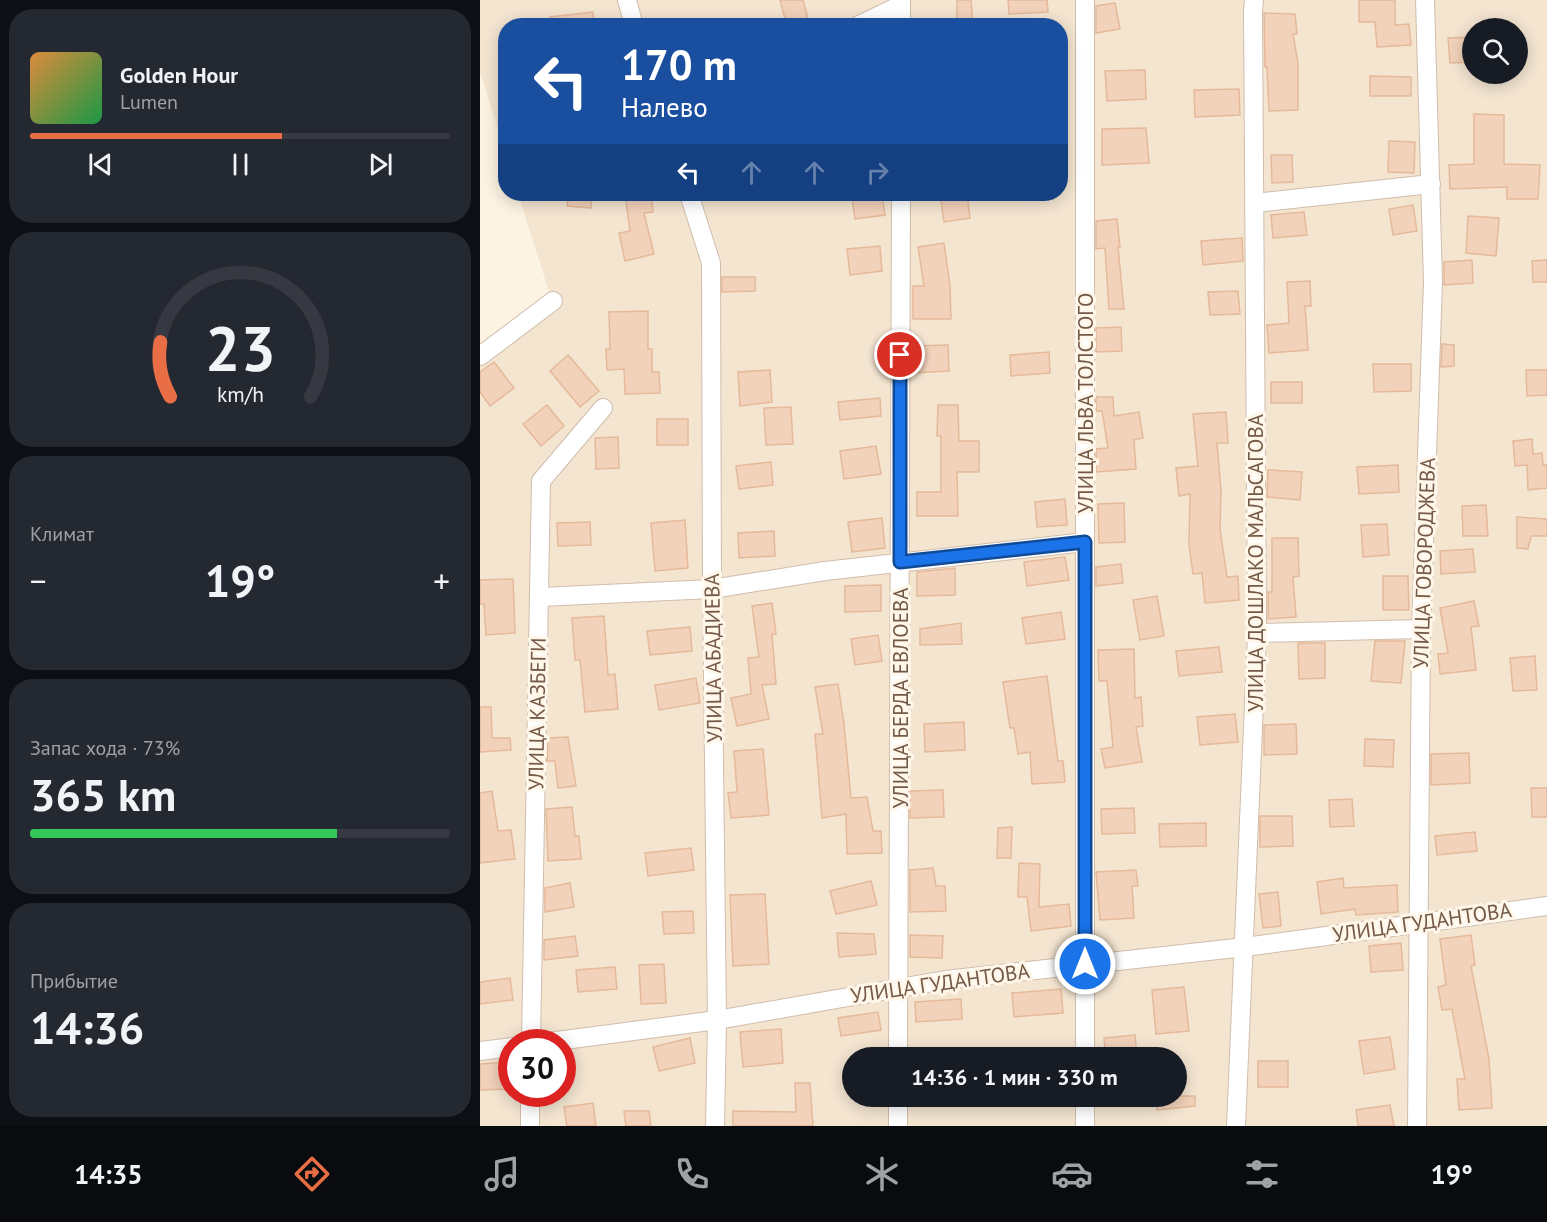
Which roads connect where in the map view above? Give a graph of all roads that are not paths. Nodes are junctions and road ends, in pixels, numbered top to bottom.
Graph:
1 (627, 0) edge
2 (1084, 0) edge
3 (1254, 0) edge
4 (1425, 0) edge
5 (901, 3) edge
6 (632, 18) edge
7 (872, 18) edge
8 (1431, 184) junction
9 (691, 201) edge
10 (900, 201) edge
11 (1256, 203) junction
12 (552, 301) dead end
13 (480, 356) edge
14 (603, 408) dead end
15 (1085, 542) junction
16 (900, 562) junction
17 (712, 589) junction
18 (540, 597) junction
19 (1421, 629) junction
20 (1257, 633) junction
21 (1547, 906) edge
22 (1418, 923) junction
23 (1245, 947) junction
24 (1085, 964) junction
25 (899, 987) junction
26 (717, 1020) junction
27 (531, 1029) edge
28 (576, 1038) edge
29 (898, 1047) edge
30 (1085, 1047) edge
31 (498, 1049) edge
32 (480, 1051) edge
33 (530, 1107) edge
34 (898, 1107) edge
35 (1085, 1107) edge
36 (530, 1126) edge
37 (715, 1126) edge
38 (898, 1126) edge
39 (1084, 1126) edge
40 (1236, 1126) edge
41 (1417, 1126) edge

1 - 6 street
2 - 15 street, УЛИЦА ЛЬВА ТОЛСТОГО
3 - 11 street, УЛИЦА ДОШЛАКО МАЛЬСАГОВА
4 - 8 street, УЛИЦА ГОВОРОДЖЕВА
5 - 7 street
8 - 11 street
8 - 19 street, УЛИЦА ГОВОРОДЖЕВА
9 - 17 street, УЛИЦА АБАДИЕВА
10 - 16 street, УЛИЦА БЕРДА ЕВЛОЕВА
11 - 20 street, УЛИЦА ДОШЛАКО МАЛЬСАГОВА
12 - 13 street
14 - 18 street, УЛИЦА КАЗБЕГИ
15 - 16 street
15 - 24 street, УЛИЦА ЛЬВА ТОЛСТОГО
16 - 17 street
16 - 25 street, УЛИЦА БЕРДА ЕВЛОЕВА
17 - 18 street
17 - 26 street, УЛИЦА АБАДИЕВА
18 - 27 street, УЛИЦА КАЗБЕГИ
19 - 20 street
19 - 22 street, УЛИЦА ГОВОРОДЖЕВА
20 - 23 street, УЛИЦА ДОШЛАКО МАЛЬСАГОВА
21 - 22 street, УЛИЦА ГУДАНТОВА
22 - 23 street, УЛИЦА ГУДАНТОВА
22 - 41 street, УЛИЦА ГОВОРОДЖЕВА
23 - 24 street, УЛИЦА ГУДАНТОВА
23 - 40 street, УЛИЦА ДОШЛАКО МАЛЬСАГОВА
24 - 25 street, УЛИЦА ГУДАНТОВА
24 - 30 street, УЛИЦА ЛЬВА ТОЛСТОГО
25 - 26 street, УЛИЦА ГУДАНТОВА
25 - 29 street, УЛИЦА БЕРДА ЕВЛОЕВА
26 - 28 street, УЛИЦА ГУДАНТОВА
26 - 37 street, УЛИЦА АБАДИЕВА
31 - 32 street
33 - 36 street
34 - 38 street
35 - 39 street

